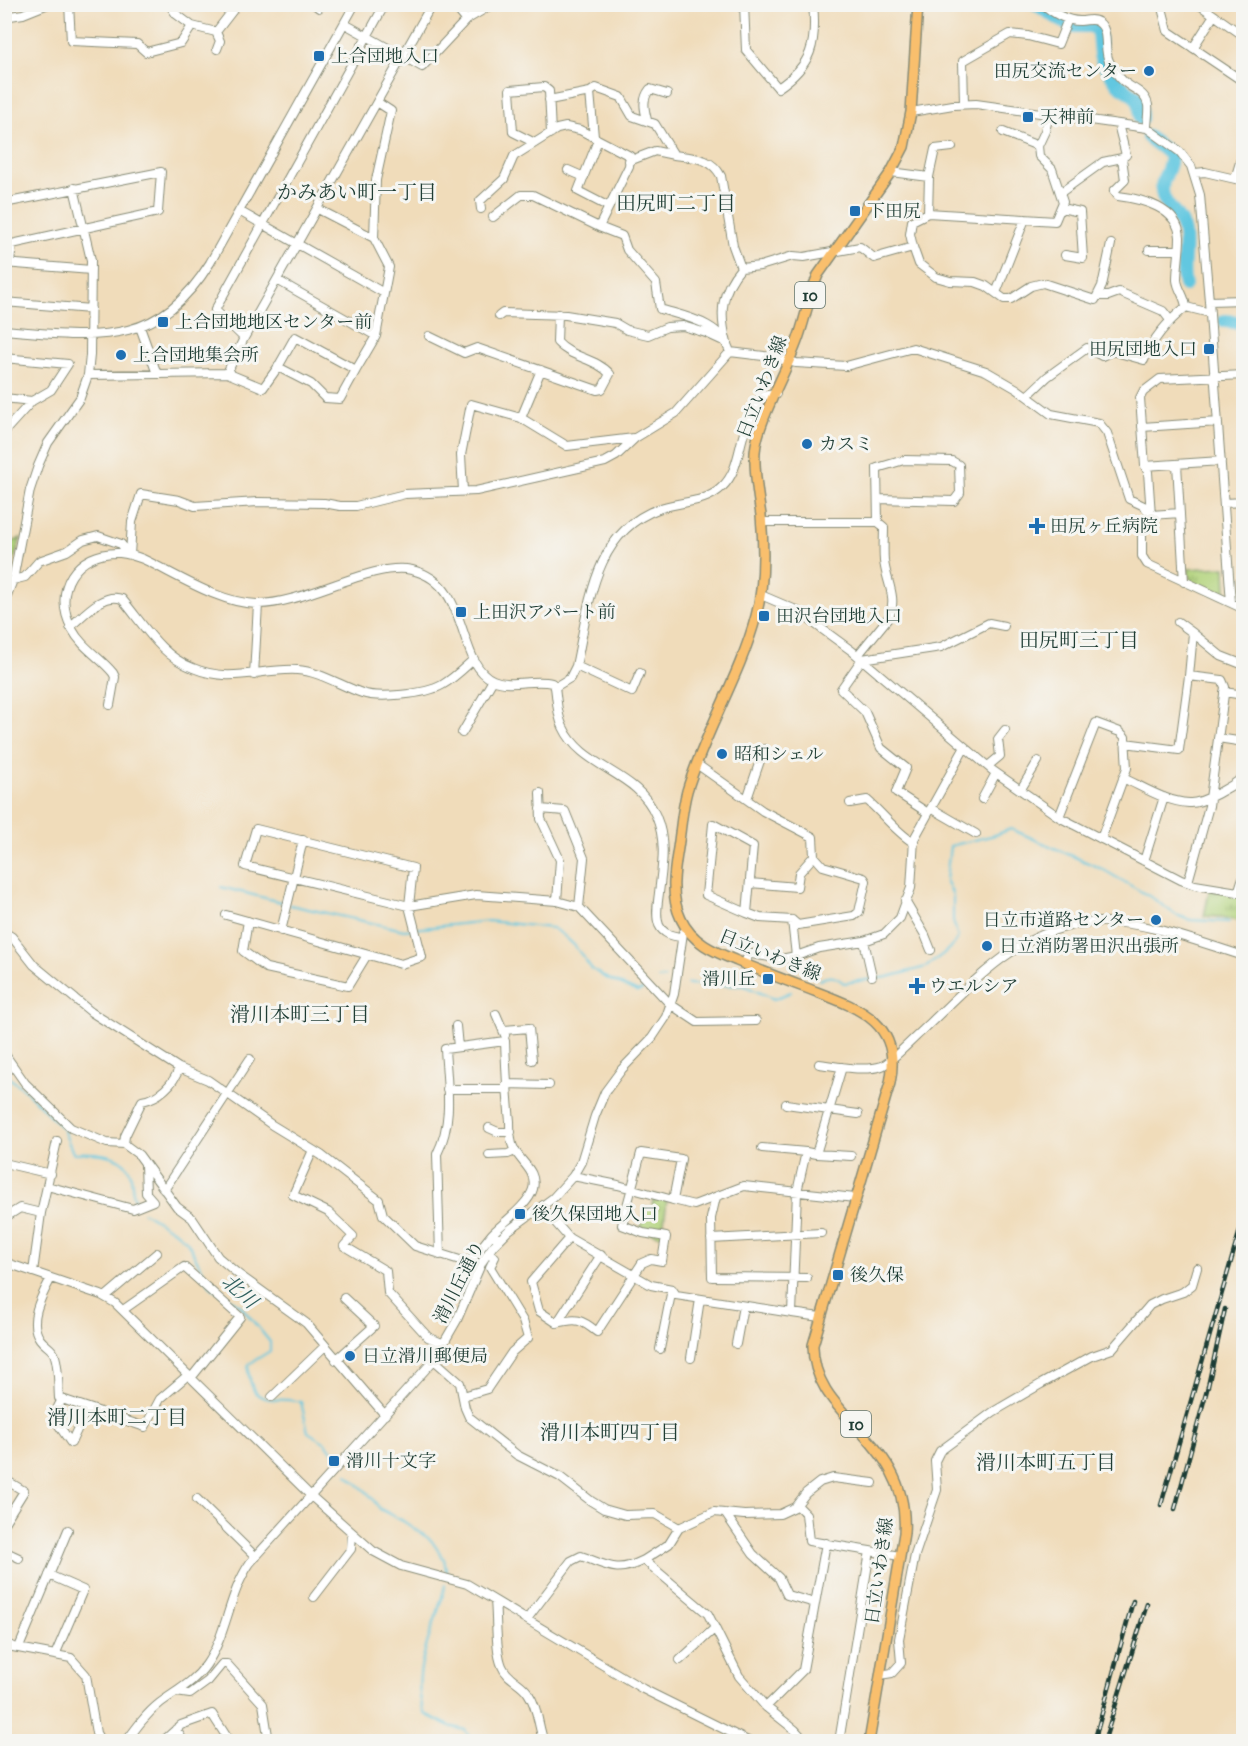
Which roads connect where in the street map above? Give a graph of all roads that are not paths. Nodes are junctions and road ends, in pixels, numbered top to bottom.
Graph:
1 (48, 4) edge
2 (69, 4) edge
3 (169, 4) edge
4 (234, 4) edge
5 (314, 4) edge
6 (322, 4) edge
7 (355, 4) edge
8 (385, 4) edge
9 (432, 4) edge
10 (453, 4) edge
11 (493, 4) edge
12 (744, 4) edge
13 (813, 4) edge
14 (918, 4) edge
15 (1043, 4) edge
16 (1161, 4) edge
17 (1198, 4) edge
18 (1214, 15) junction
19 (4, 17) edge
20 (466, 20) junction
21 (1067, 22) junction
22 (345, 24) junction
23 (192, 26) junction
24 (216, 32) junction
25 (367, 36) junction
26 (1244, 36) edge
27 (1193, 48) junction
28 (217, 49) dead end
29 (403, 56) junction
30 (1244, 82) edge
31 (590, 92) junction
32 (667, 94) dead end
33 (549, 100) junction
34 (377, 102) junction
35 (964, 104) junction
36 (911, 112) junction
37 (1049, 115) junction
38 (647, 120) junction
39 (1118, 124) junction
40 (1147, 128) junction
41 (1003, 132) dead end
42 (551, 133) junction
43 (596, 139) junction
44 (535, 143) junction
45 (1038, 146) junction
46 (952, 147) dead end
47 (1244, 149) edge
48 (674, 155) junction
49 (1122, 158) junction
50 (629, 161) junction
51 (568, 170) dead end
52 (891, 172) junction
53 (1195, 173) junction
54 (584, 177) junction
55 (928, 177) junction
56 (1239, 180) edge
57 (74, 188) junction
58 (1060, 193) junction
59 (4, 203) edge
60 (609, 207) junction
61 (1061, 208) junction
62 (318, 209) junction
63 (481, 209) dead end
64 (239, 211) junction
65 (928, 213) junction
66 (494, 217) dead end
67 (1025, 219) junction
68 (263, 224) junction
69 (599, 227) junction
70 (83, 228) junction
71 (374, 238) junction
72 (298, 244) junction
73 (1111, 244) dead end
74 (913, 247) junction
75 (1149, 250) dead end
76 (1179, 250) junction
77 (833, 251) junction
78 (1065, 255) dead end
79 (7, 263) edge
80 (741, 268) junction
81 (91, 270) junction
82 (277, 280) junction
83 (384, 293) junction
84 (996, 293) junction
85 (1098, 296) junction
86 (1244, 300) edge
87 (1209, 301) junction
88 (4, 302) edge
89 (1186, 307) junction
90 (91, 309) junction
91 (1210, 313) junction
92 (558, 314) junction
93 (499, 316) dead end
94 (1170, 320) junction
95 (140, 327) junction
96 (4, 330) edge
97 (90, 336) junction
98 (376, 336) junction
99 (429, 336) dead end
100 (244, 338) junction
101 (729, 348) junction
102 (4, 358) edge
103 (789, 361) junction
104 (278, 367) junction
105 (356, 370) junction
106 (542, 370) junction
107 (227, 373) junction
108 (157, 374) junction
109 (88, 375) junction
110 (1244, 375) edge
111 (1215, 376) junction
112 (776, 394) junction
113 (1027, 396) junction
114 (4, 398) edge
115 (32, 401) junction
116 (521, 418) junction
117 (1218, 422) junction
118 (1142, 427) junction
119 (4, 432) edge
120 (635, 438) junction
121 (1221, 461) junction
122 (1177, 464) junction
123 (1145, 466) junction
124 (463, 491) junction
125 (878, 500) junction
126 (1244, 502) edge
127 (1224, 503) junction
128 (1180, 513) junction
129 (1151, 514) junction
130 (761, 522) junction
131 (878, 522) junction
132 (130, 555) junction
133 (13, 580) junction
134 (1184, 582) junction
135 (761, 595) junction
136 (4, 603) edge
137 (1231, 603) junction
138 (258, 604) junction
139 (1244, 609) edge
140 (1178, 622) dead end
141 (1004, 626) dead end
142 (70, 627) junction
143 (1193, 633) junction
144 (860, 657) junction
145 (474, 659) junction
146 (1244, 665) edge
147 (576, 666) junction
148 (640, 673) dead end
149 (254, 675) junction
150 (1189, 676) junction
151 (493, 680) junction
152 (555, 687) junction
153 (1224, 692) junction
154 (1244, 695) edge
155 (110, 705) dead end
156 (1005, 730) dead end
157 (462, 733) dead end
158 (1218, 738) junction
159 (1244, 742) edge
160 (1125, 743) junction
161 (965, 747) junction
162 (764, 749) dead end
163 (1038, 761) dead end
164 (698, 765) junction
165 (988, 766) junction
166 (996, 773) junction
167 (1244, 777) edge
168 (1123, 778) junction
169 (1021, 789) junction
170 (540, 793) dead end
171 (1210, 796) junction
172 (1164, 797) junction
173 (747, 799) junction
174 (982, 800) dead end
175 (850, 803) dead end
176 (540, 809) junction
177 (929, 810) junction
178 (1059, 817) junction
179 (976, 834) dead end
180 (1101, 838) junction
181 (303, 840) junction
182 (914, 843) junction
183 (813, 856) junction
184 (1144, 861) junction
185 (1244, 873) edge
186 (293, 878) junction
187 (1188, 882) junction
188 (750, 883) junction
189 (1241, 893) edge
190 (905, 901) junction
191 (556, 902) junction
192 (409, 906) junction
193 (579, 907) junction
194 (747, 913) junction
195 (226, 915) dead end
196 (792, 920) junction
197 (248, 921) junction
198 (281, 931) junction
199 (4, 932) edge
200 (683, 933) junction
201 (864, 941) junction
202 (931, 950) dead end
203 (368, 955) junction
204 (796, 956) junction
205 (1244, 956) edge
206 (745, 964) junction
207 (872, 976) dead end
208 (670, 1004) junction
209 (496, 1014) dead end
210 (756, 1021) dead end
211 (456, 1026) dead end
212 (504, 1030) junction
213 (505, 1041) junction
214 (458, 1047) junction
215 (4, 1053) edge
216 (893, 1057) junction
217 (250, 1059) dead end
218 (532, 1060) dead end
219 (819, 1064) dead end
220 (842, 1067) junction
221 (178, 1068) junction
222 (549, 1085) dead end
223 (506, 1087) junction
224 (447, 1089) junction
225 (228, 1094) junction
226 (786, 1104) dead end
227 (829, 1109) junction
228 (858, 1114) dead end
229 (489, 1128) dead end
230 (511, 1131) junction
231 (57, 1141) dead end
232 (124, 1144) junction
233 (762, 1148) dead end
234 (313, 1150) junction
235 (515, 1151) junction
236 (806, 1152) junction
237 (816, 1154) junction
238 (489, 1155) dead end
239 (851, 1156) dead end
240 (4, 1163) edge
241 (145, 1163) junction
242 (51, 1174) junction
243 (573, 1176) junction
244 (47, 1186) junction
245 (630, 1188) junction
246 (164, 1190) junction
247 (797, 1192) junction
248 (716, 1197) junction
249 (855, 1198) junction
250 (673, 1200) junction
251 (542, 1207) junction
252 (41, 1213) junction
253 (4, 1218) edge
254 (821, 1233) dead end
255 (795, 1234) junction
256 (496, 1236) junction
257 (569, 1238) junction
258 (711, 1239) junction
259 (157, 1253) dead end
260 (488, 1253) junction
261 (440, 1255) junction
262 (600, 1255) junction
263 (4, 1262) edge
264 (1197, 1268) dead end
265 (33, 1272) junction
266 (633, 1275) junction
267 (51, 1278) junction
268 (794, 1278) junction
269 (807, 1278) dead end
270 (672, 1289) junction
271 (105, 1297) junction
272 (344, 1298) dead end
273 (700, 1299) junction
274 (743, 1306) junction
275 (123, 1310) junction
276 (792, 1313) junction
277 (820, 1317) junction
278 (557, 1323) junction
279 (444, 1344) junction
280 (736, 1344) dead end
281 (325, 1346) junction
282 (660, 1349) dead end
283 (691, 1358) dead end
284 (336, 1360) junction
285 (434, 1360) junction
286 (190, 1376) junction
287 (272, 1396) dead end
288 (463, 1396) junction
289 (62, 1399) junction
290 (87, 1408) junction
291 (385, 1415) junction
292 (4, 1479) edge
293 (873, 1483) dead end
294 (311, 1496) junction
295 (197, 1499) dead end
296 (797, 1505) junction
297 (725, 1513) junction
298 (4, 1523) edge
299 (679, 1528) junction
300 (68, 1530) dead end
301 (352, 1533) junction
302 (826, 1543) junction
303 (4, 1551) edge
304 (870, 1551) junction
305 (900, 1556) junction
306 (256, 1557) junction
307 (19, 1558) dead end
308 (644, 1560) junction
309 (49, 1575) junction
310 (314, 1597) dead end
311 (495, 1601) junction
312 (815, 1603) junction
313 (527, 1620) junction
314 (714, 1629) junction
315 (4, 1642) edge
316 (20, 1645) dead end
317 (55, 1655) junction
318 (680, 1660) dead end
319 (880, 1675) junction
320 (176, 1692) junction
321 (766, 1707) junction
322 (176, 1729) junction
323 (101, 1742) edge
324 (126, 1742) edge
325 (162, 1742) edge
326 (184, 1742) edge
327 (230, 1742) edge
328 (269, 1742) edge
329 (544, 1742) edge
330 (750, 1742) edge
331 (806, 1742) edge
332 (839, 1742) edge
333 (869, 1742) edge

1 - 19 street
2 - 23 street
3 - 23 street
4 - 24 street
5 - 6 street
7 - 22 street
8 - 25 street
9 - 29 street
10 - 20 street
11 - 20 street
12 - 13 street
14 - 36 main road, 日立いわき線 / 10
15 - 21 street
16 - 27 street
17 - 18 street
18 - 26 street
18 - 27 street
20 - 29 street
21 - 35 street
21 - 40 street
22 - 25 street
22 - 64 street
23 - 24 street
24 - 28 street
25 - 29 street
25 - 68 street
27 - 30 street
29 - 34 street
31 - 33 street
31 - 38 street
31 - 43 street
32 - 38 street
33 - 42 street
33 - 44 street
34 - 62 street
34 - 71 street
35 - 36 street
35 - 37 street
36 - 52 main road, 日立いわき線 / 10
37 - 39 street
37 - 45 street
38 - 48 street
39 - 40 street
39 - 49 street
40 - 53 street
41 - 45 street
42 - 43 street
42 - 44 street
43 - 50 street
43 - 54 street
44 - 63 street
45 - 58 street
46 - 55 street
47 - 56 street
48 - 50 street
48 - 80 street
49 - 58 street
49 - 76 street
50 - 60 street
51 - 54 street
52 - 55 street
52 - 77 main road, 日立いわき線 / 10
53 - 56 street
53 - 87 street
54 - 60 street
55 - 65 street
57 - 59 street
57 - 70 street
57 - 70 street
58 - 61 street
60 - 69 street
61 - 67 street
61 - 78 street
62 - 71 street
62 - 72 street
64 - 68 street
64 - 95 street
65 - 67 street
65 - 74 street
66 - 69 street
67 - 84 street
68 - 72 street
68 - 100 street
69 - 101 street
70 - 79 street
70 - 81 street
71 - 83 street
72 - 82 street
72 - 83 street
73 - 85 street
74 - 77 street
74 - 84 street
75 - 76 street
76 - 89 street
77 - 80 street
77 - 103 main road, 日立いわき線 / 10
79 - 81 street
80 - 101 street
81 - 90 street
82 - 98 street
82 - 100 street
83 - 98 street
84 - 85 street
85 - 94 street
86 - 87 street
87 - 91 street
88 - 90 street
89 - 91 street
89 - 94 street
90 - 97 street
91 - 111 street
92 - 93 street
92 - 101 street
92 - 106 street
94 - 113 street
95 - 97 street
95 - 108 street
96 - 97 street
97 - 109 street
98 - 105 street
99 - 106 street
100 - 107 street
101 - 103 street
101 - 120 street
102 - 115 street
103 - 112 main road, 日立いわき線 / 10
103 - 113 street
104 - 105 street
104 - 105 street
104 - 107 street
106 - 116 street
107 - 108 street
108 - 109 street
109 - 133 street
110 - 111 street
111 - 117 street
111 - 118 street
112 - 130 main road, 日立いわき線 / 10
112 - 147 street
113 - 129 street
114 - 115 street
115 - 119 street
116 - 120 street
116 - 124 street
117 - 118 street
117 - 121 street
118 - 123 street
120 - 124 street
121 - 122 street
121 - 127 street
122 - 123 street
122 - 128 street
123 - 129 street
124 - 132 street
125 - 125 street
125 - 131 street
126 - 127 street
127 - 137 street
128 - 129 street
128 - 134 street
129 - 134 street
130 - 131 street
130 - 135 main road, 日立いわき線 / 10
131 - 144 street
132 - 133 street
132 - 138 street
132 - 142 street
133 - 136 street
134 - 137 street
135 - 144 street
135 - 164 main road, 日立いわき線 / 10
137 - 139 street
138 - 145 street
138 - 149 street
140 - 143 street
141 - 144 street
142 - 149 street
142 - 155 street
143 - 146 street
143 - 150 street
144 - 161 street
144 - 177 street
145 - 149 street
145 - 151 street
147 - 148 street
147 - 152 street
150 - 153 street
150 - 160 street
151 - 152 street
151 - 157 street
152 - 200 street
153 - 154 street
153 - 158 street
156 - 165 street
158 - 159 street
158 - 171 street
160 - 168 street
160 - 178 street
161 - 165 street
161 - 177 street
162 - 173 street
163 - 169 street
164 - 173 street
164 - 200 main road, 日立いわき線 / 10
165 - 166 street
166 - 169 street
166 - 174 street
167 - 171 street
168 - 172 street
168 - 180 street
169 - 178 street
170 - 176 street
171 - 172 street
171 - 187 street
172 - 184 street
173 - 183 street
175 - 182 street
176 - 191 street
176 - 193 street
177 - 179 street
177 - 182 street
178 - 180 street
180 - 184 street
181 - 186 street
181 - 186 street
181 - 192 street
182 - 190 street
183 - 188 street
183 - 196 street
184 - 187 street
185 - 189 street
186 - 192 street
186 - 198 street
187 - 189 street
188 - 194 street
188 - 194 street
190 - 201 street
190 - 202 street
191 - 192 street
191 - 193 street
192 - 203 street
193 - 208 street
194 - 196 street
195 - 197 street
196 - 204 street
197 - 198 street
197 - 203 street
198 - 203 street
199 - 221 street
200 - 206 main road, 日立いわき線 / 10
200 - 208 street, 滑川丘通り
201 - 204 street
201 - 207 street
204 - 206 street
205 - 216 street
206 - 216 main road, 日立いわき線 / 10
208 - 210 street
208 - 243 street, 滑川丘通り
209 - 212 street
211 - 214 street
212 - 213 street
212 - 218 street
213 - 214 street
213 - 223 street
214 - 224 street
215 - 232 street
216 - 220 street
216 - 249 main road, 日立いわき線 / 10
217 - 225 street
219 - 220 street
220 - 227 street
221 - 225 street
221 - 232 street
222 - 223 street
223 - 224 street
223 - 230 street
224 - 261 street
225 - 234 street
225 - 246 street
226 - 227 street
227 - 228 street
227 - 237 street
229 - 230 street
230 - 235 street
231 - 242 street
232 - 241 street
233 - 236 street
234 - 261 street
234 - 279 street
235 - 238 street
235 - 256 street
236 - 237 street
236 - 247 street
237 - 239 street
240 - 242 street
241 - 244 street
241 - 246 street
242 - 244 street
243 - 245 street
243 - 251 street, 滑川丘通り
244 - 252 street
245 - 250 street
245 - 250 street
245 - 266 street
246 - 281 street
247 - 248 street
247 - 249 street
247 - 255 street
248 - 250 street
248 - 258 street
249 - 277 main road, 日立いわき線 / 10
251 - 256 street, 滑川丘通り
251 - 257 street
252 - 253 street
252 - 265 street
254 - 255 street
255 - 258 street
255 - 268 street
256 - 260 street, 滑川丘通り
256 - 261 street
257 - 262 street
257 - 278 street
258 - 268 street
259 - 271 street
260 - 279 street, 滑川丘通り
260 - 288 street
262 - 266 street
262 - 278 street
263 - 265 street
264 - 319 street
265 - 267 street
266 - 270 street
266 - 278 street
267 - 271 street
267 - 289 street
268 - 269 street
268 - 276 street
270 - 273 street
270 - 282 street
271 - 275 street
272 - 284 street
273 - 274 street
273 - 283 street
274 - 276 street
274 - 280 street
275 - 286 street
275 - 286 street
276 - 277 street
277 - 305 main road, 日立いわき線 / 10
279 - 285 street, 滑川丘通り
281 - 284 street
281 - 287 street
284 - 291 street
285 - 288 street
285 - 291 street, 滑川丘通り
286 - 290 street
286 - 294 street
288 - 299 street
289 - 290 street
289 - 290 street
291 - 294 street, 滑川丘通り
292 - 298 street
293 - 296 street
294 - 301 street
294 - 306 street, 滑川丘通り
295 - 306 street
296 - 297 street
296 - 302 street
297 - 299 street
297 - 312 street
299 - 308 street
300 - 309 street
301 - 310 street
301 - 311 street
302 - 304 street
302 - 312 street
303 - 307 street
304 - 305 street
304 - 332 street
305 - 319 main road, 日立いわき線 / 10
306 - 320 street, 滑川丘通り
308 - 313 street
308 - 314 street
309 - 316 street
309 - 317 street
311 - 313 street
311 - 329 street
312 - 321 street
313 - 330 street
314 - 318 street
314 - 321 street
315 - 317 street
317 - 323 street
319 - 333 main road, 日立いわき線 / 10
320 - 324 street, 滑川丘通り
320 - 328 street
321 - 331 street
322 - 325 street
322 - 326 street
322 - 327 street

